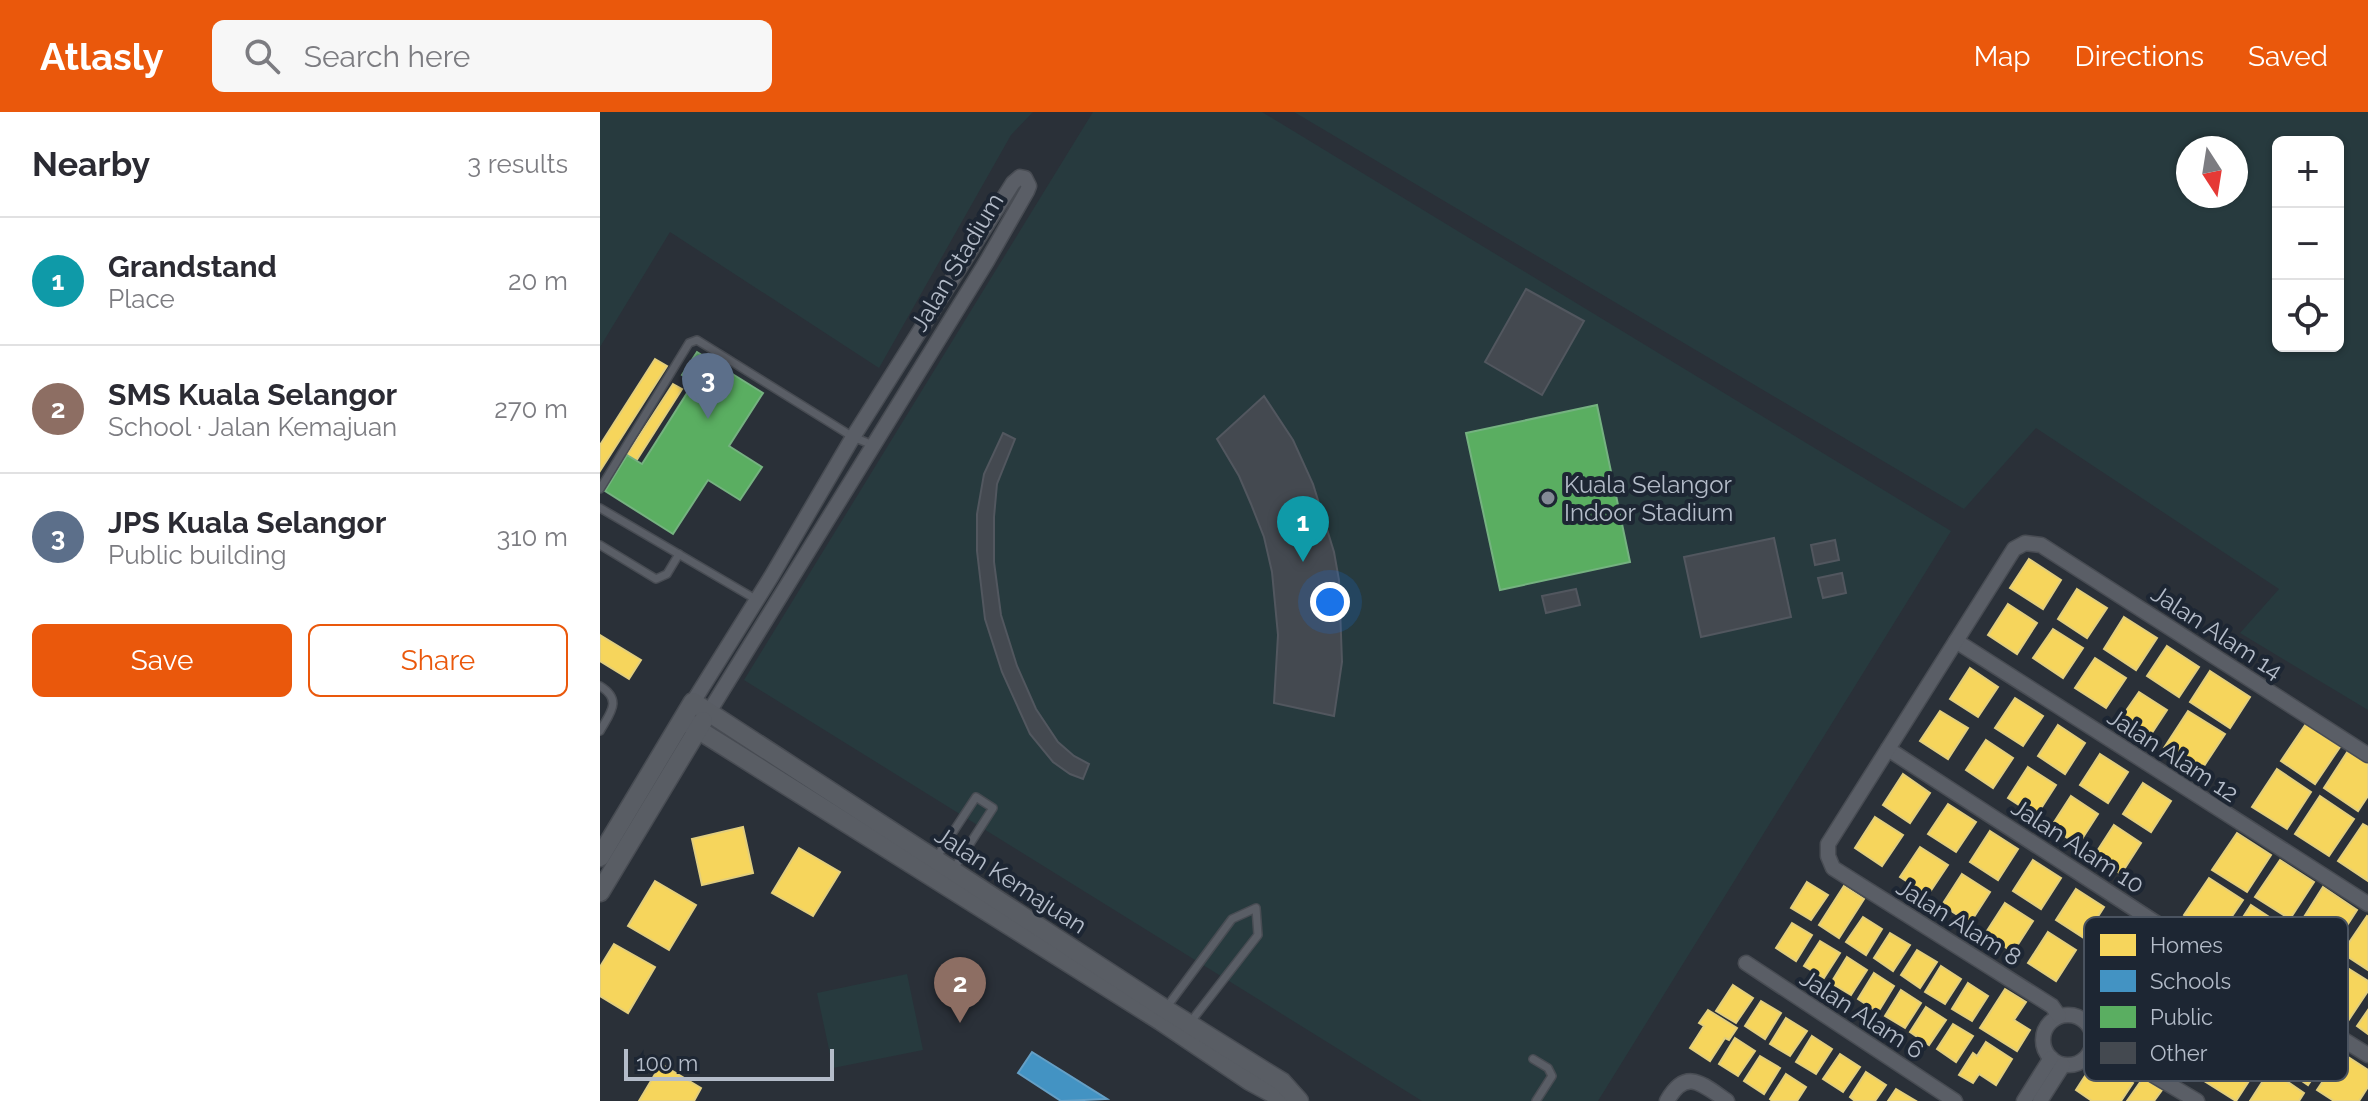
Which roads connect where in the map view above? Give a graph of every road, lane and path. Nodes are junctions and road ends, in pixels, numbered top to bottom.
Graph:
1 (853, 437) junction
2 (873, 445) junction
3 (600, 489) edge
4 (600, 508) edge
5 (600, 545) edge
6 (679, 554) junction
7 (757, 600) junction
8 (1956, 641) junction
9 (600, 686) edge
10 (701, 707) junction
11 (690, 724) junction
12 (600, 731) edge
13 (1888, 749) junction
14 (2368, 755) edge
15 (600, 857) edge
16 (940, 872) junction
17 (600, 892) edge
18 (2368, 904) edge
19 (2147, 917) edge
20 (1746, 963) dead end
21 (1163, 1015) junction
22 (2059, 1016) junction
23 (2084, 1020) edge
24 (1185, 1030) junction
25 (2348, 1043) edge
26 (2368, 1055) edge
27 (1533, 1059) dead end
28 (2084, 1059) edge
29 (2057, 1062) junction
30 (2163, 1081) edge
31 (1279, 1095) edge
32 (1299, 1101) edge
33 (1536, 1101) edge
34 (1667, 1101) edge
35 (1727, 1101) edge
36 (1955, 1101) edge
37 (2024, 1101) edge
38 (2040, 1101) edge
39 (2197, 1101) edge

1 - 2 lane
1 - 2 street, Jalan Stadium
1 - 3 lane
1 - 7 street, Jalan Stadium
2 - 10 street, Jalan Stadium
4 - 6 lane
5 - 6 lane
6 - 7 lane
7 - 10 street, Jalan Stadium
8 - 13 street
8 - 14 street, Jalan Alam 14
8 - 18 street, Jalan Alam 12
9 - 12 lane
10 - 11 street, Jalan Stadium
10 - 16 street, Jalan Kemajuan
11 - 15 street, Jalan Stadium
11 - 16 street, Jalan Kemajuan
11 - 17 street, Jalan Stadium
13 - 19 street, Jalan Alam 10
13 - 22 street, Jalan Alam 8
16 - 16 lane
16 - 21 street, Jalan Kemajuan
20 - 36 street, Jalan Alam 6
21 - 24 street, Jalan Kemajuan
21 - 24 lane
22 - 23 street
22 - 29 street
24 - 31 street, Jalan Kemajuan
25 - 26 street, Jalan Alam 10
27 - 33 lane
28 - 29 street
29 - 37 street
29 - 38 street
30 - 39 street
31 - 32 street, Jalan Kemajuan
34 - 35 street

